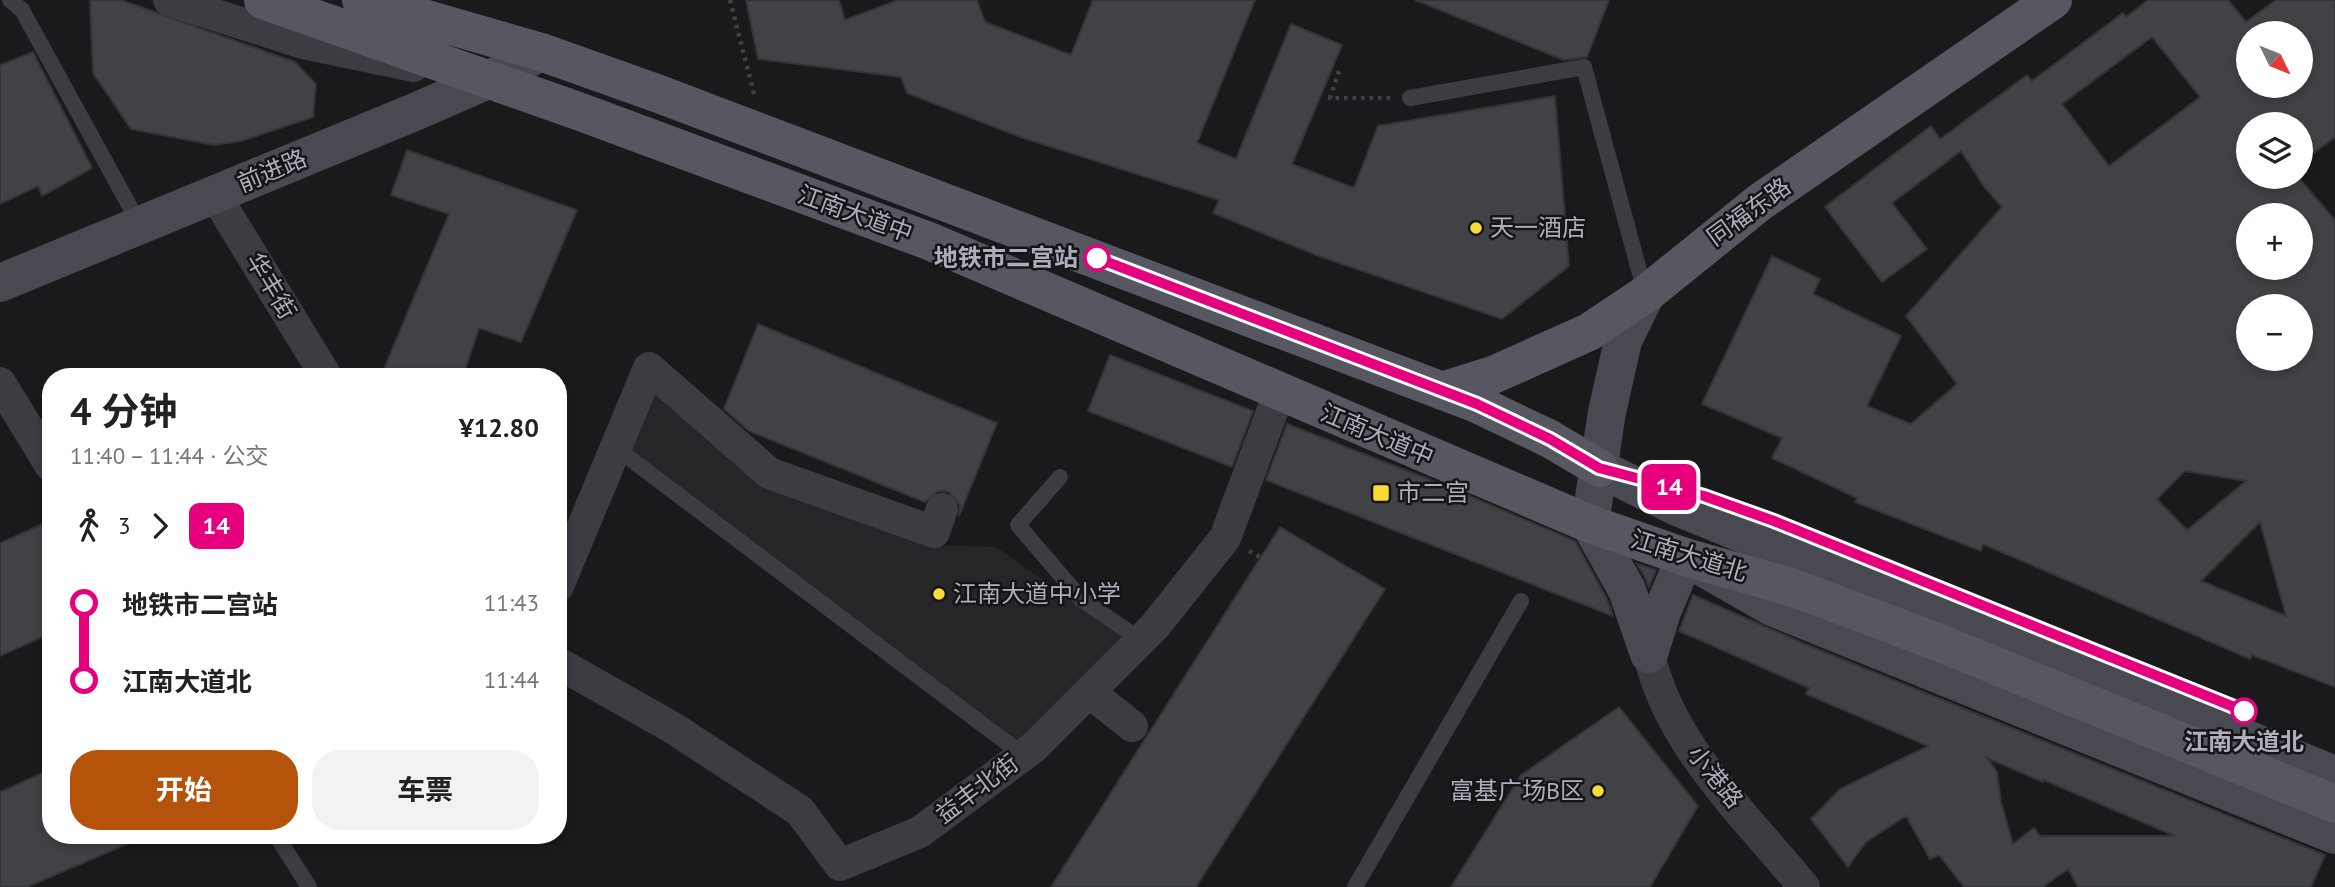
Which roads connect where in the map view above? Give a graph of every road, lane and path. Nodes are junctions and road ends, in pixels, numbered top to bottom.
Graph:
1 (10, 0) edge
2 (169, 0) edge
3 (263, 0) edge
4 (361, 0) edge
5 (730, 0) edge
6 (2053, 0) edge
7 (541, 52) junction
8 (1339, 71) dead end
9 (490, 79) junction
10 (1410, 98) joint
11 (764, 134) junction
12 (215, 195) junction
13 (140, 226) junction
14 (0, 282) edge
15 (1646, 294) junction
16 (321, 368) edge
17 (0, 383) edge
18 (1442, 391) junction
19 (1279, 393) junction
20 (616, 448) junction
21 (42, 451) edge
22 (1599, 468) junction
23 (1060, 477) dead end
24 (942, 509) dead end
25 (1590, 524) junction
26 (1685, 557) junction
27 (567, 565) edge
28 (1521, 601) dead end
29 (1141, 640) junction
30 (1649, 654) junction
31 (567, 668) edge
32 (1089, 692) junction
33 (1132, 726) dead end
34 (2335, 747) edge
35 (1023, 755) junction
36 (2335, 775) edge
37 (2335, 804) edge
38 (2335, 835) edge
39 (282, 844) edge
40 (309, 887) edge
41 (1355, 887) edge
42 (1804, 887) edge

1 - 13 lane
2 - 9 street
3 - 9 main road, 江南大道中
4 - 7 main road, 江南大道中
5 - 11 path
6 - 15 main road, 同福东路
7 - 9 main road, 前进路
7 - 11 main road, 江南大道中
8 - 10 path
9 - 12 main road, 前进路
9 - 19 main road, 江南大道中
10 - 15 lane
11 - 18 main road, 江南大道中
12 - 13 main road, 前进路
12 - 16 street, 华丰街
13 - 14 main road, 前进路
15 - 18 main road
15 - 22 main road, 同福东路
17 - 21 street
18 - 22 main road, 江南大道中
19 - 25 main road, 江南大道中
19 - 29 street, 益丰北街
20 - 24 street
20 - 27 street
20 - 35 lane
22 - 25 main road, 同福东路
22 - 34 main road
22 - 36 main road, 江南大道北
23 - 29 lane
25 - 26 main road, 江南大道北
25 - 30 main road
26 - 30 main road
26 - 37 main road, 江南大道北
26 - 38 main road
28 - 41 lane
29 - 32 street, 益丰北街
30 - 42 street, 小港路
31 - 35 street, 益丰北街
32 - 33 street
32 - 35 street, 益丰北街
39 - 40 lane

